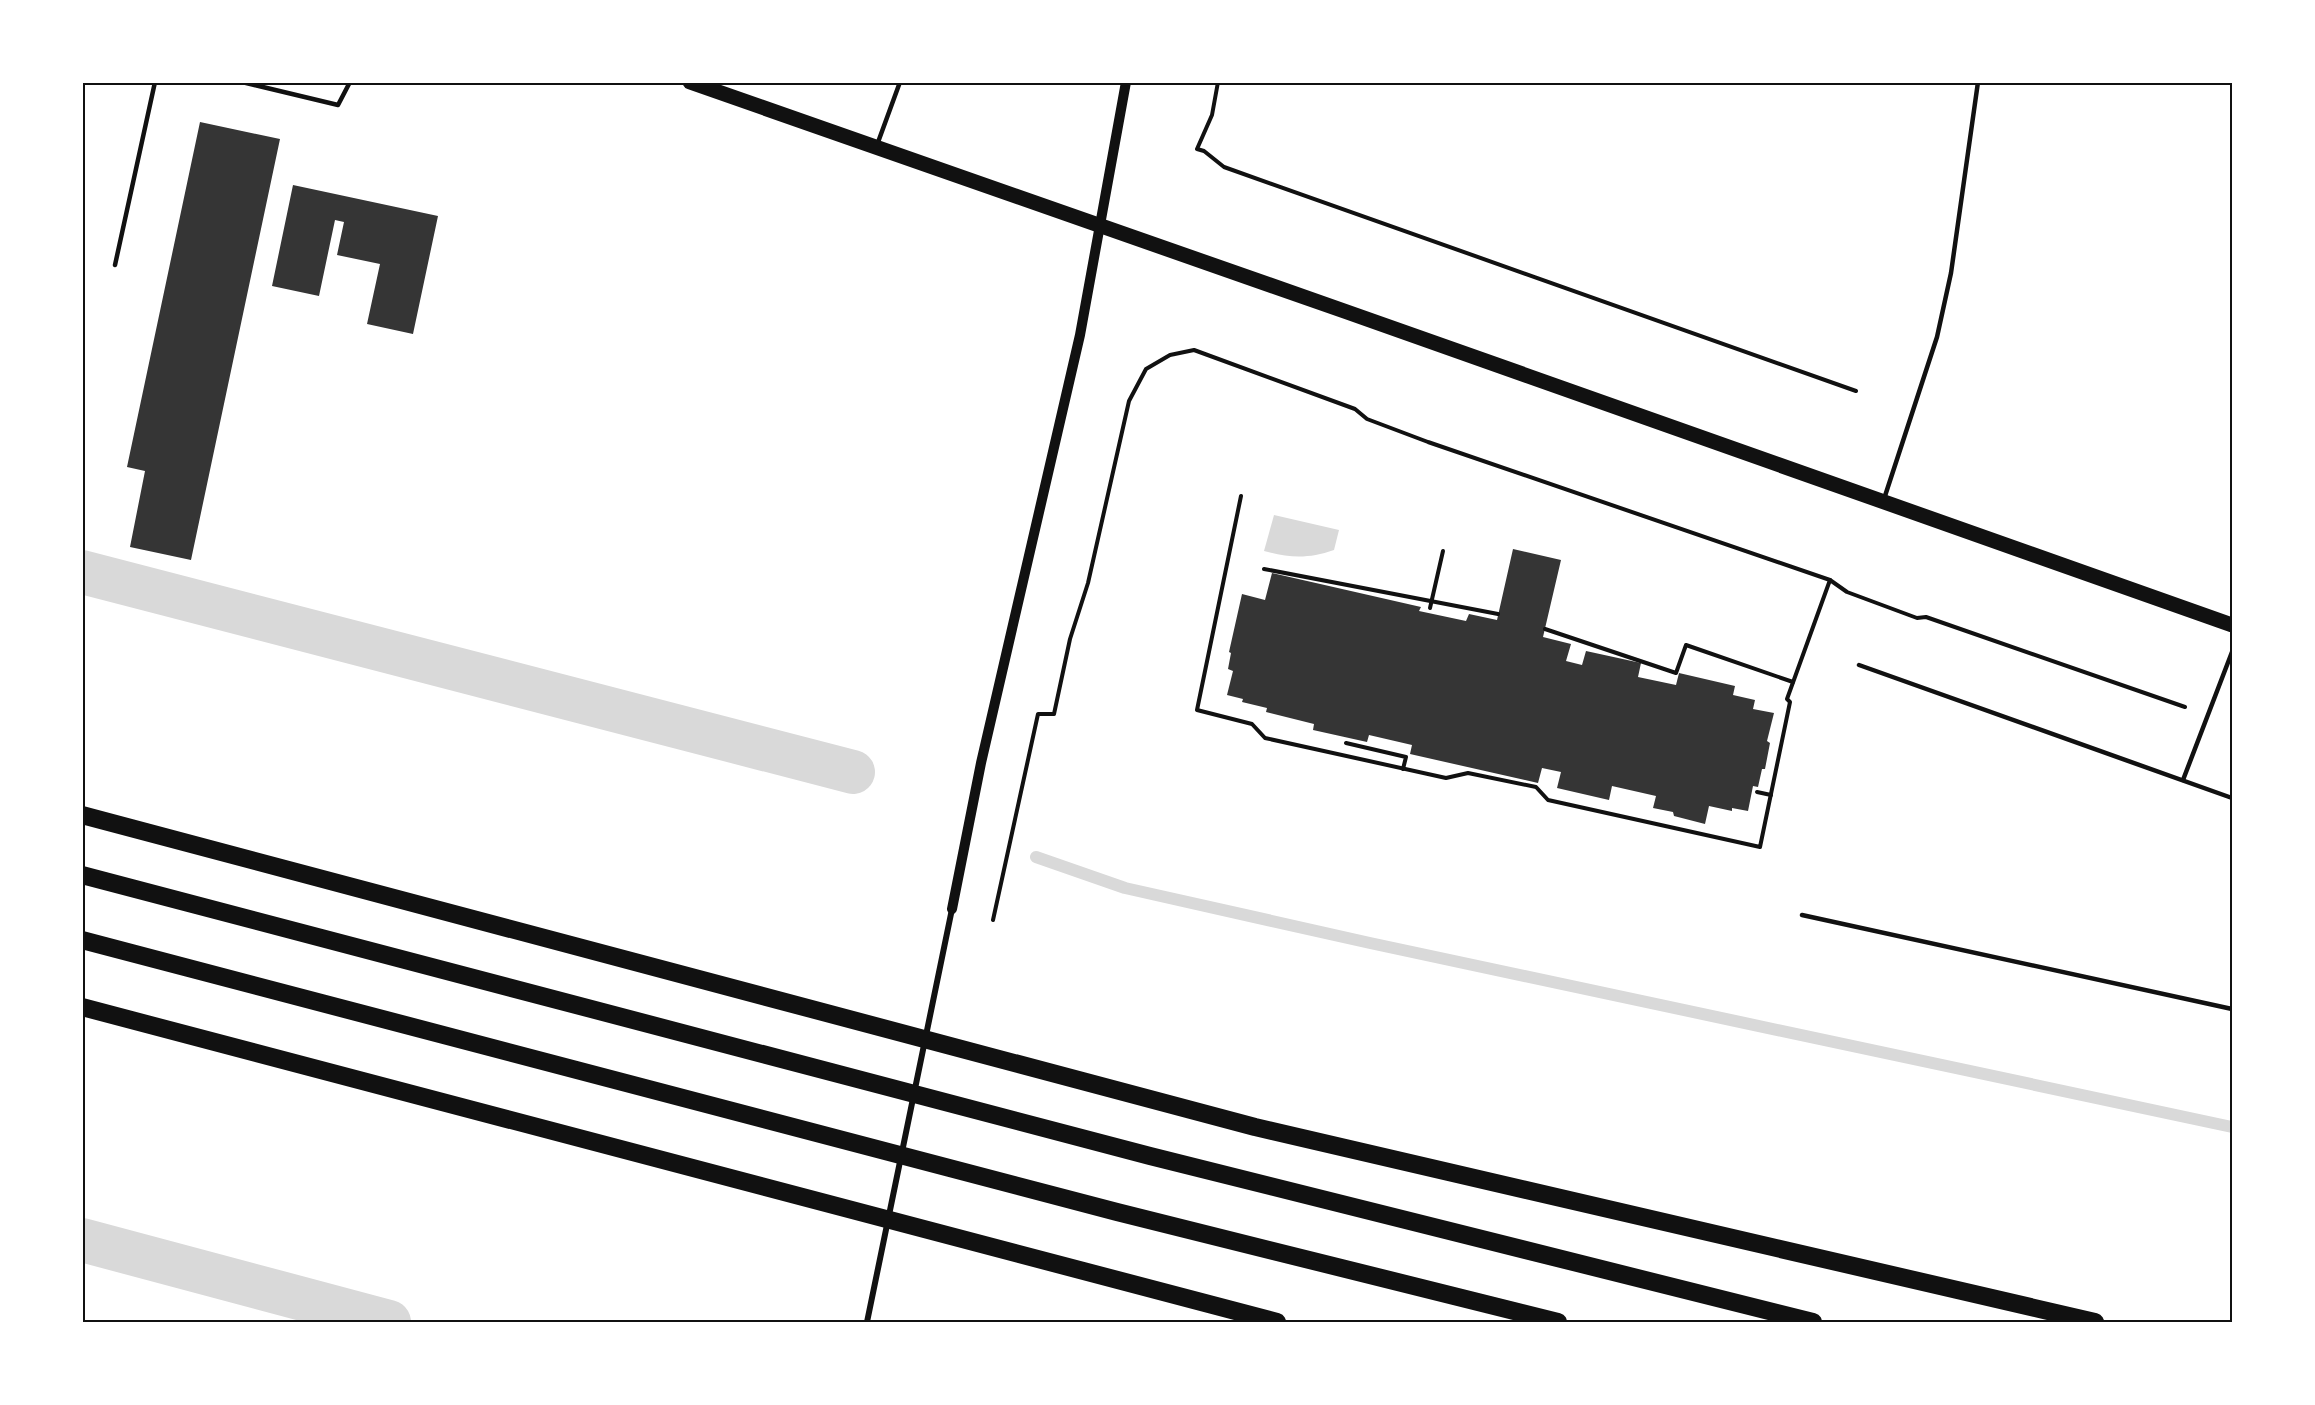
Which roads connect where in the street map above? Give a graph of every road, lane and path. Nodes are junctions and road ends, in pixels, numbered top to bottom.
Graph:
1 (155, 82) edge
2 (242, 82) edge
3 (350, 82) edge
4 (690, 82) edge
5 (900, 82) edge
6 (1126, 82) edge
7 (1218, 82) edge
8 (1978, 82) edge
9 (708, 86) edge
10 (876, 147) junction
11 (1100, 225) junction
12 (115, 266) dead end
13 (1856, 391) dead end
14 (1241, 496) dead end
15 (1883, 502) junction
16 (1443, 551) dead end
17 (1264, 570) dead end
18 (1830, 580) junction
19 (1431, 605) junction
20 (1498, 615) dead end
21 (2232, 625) edge
22 (1545, 628) dead end
23 (2232, 652) edge
24 (1859, 665) dead end
25 (1792, 682) junction
26 (2208, 715) junction
27 (1346, 743) dead end
28 (1403, 769) junction
29 (2183, 780) junction
30 (1757, 792) dead end
31 (1771, 795) junction
32 (2232, 798) edge
33 (82, 815) edge
34 (82, 875) edge
35 (952, 909) joint
36 (1802, 915) dead end
37 (993, 920) dead end
38 (82, 940) edge
39 (82, 1007) edge
40 (2232, 1010) edge
41 (867, 1323) edge
42 (1277, 1323) edge
43 (1558, 1323) edge
44 (1812, 1323) edge
45 (2095, 1323) edge

1 - 12 lane
2 - 3 lane
4 - 9 main road
5 - 10 lane
6 - 11 street
7 - 13 path
8 - 15 lane
9 - 10 main road
10 - 11 main road
11 - 15 main road
11 - 35 street
14 - 28 path
15 - 21 main road
16 - 19 path
17 - 19 path
18 - 25 path
18 - 26 path
18 - 37 path
19 - 20 path
22 - 25 path
23 - 26 lane
24 - 29 lane
25 - 31 path
26 - 29 lane
27 - 28 path
28 - 31 path
29 - 32 lane
30 - 31 path
33 - 45 highway
34 - 44 highway
35 - 41 street
36 - 40 lane
38 - 43 highway
39 - 42 highway

